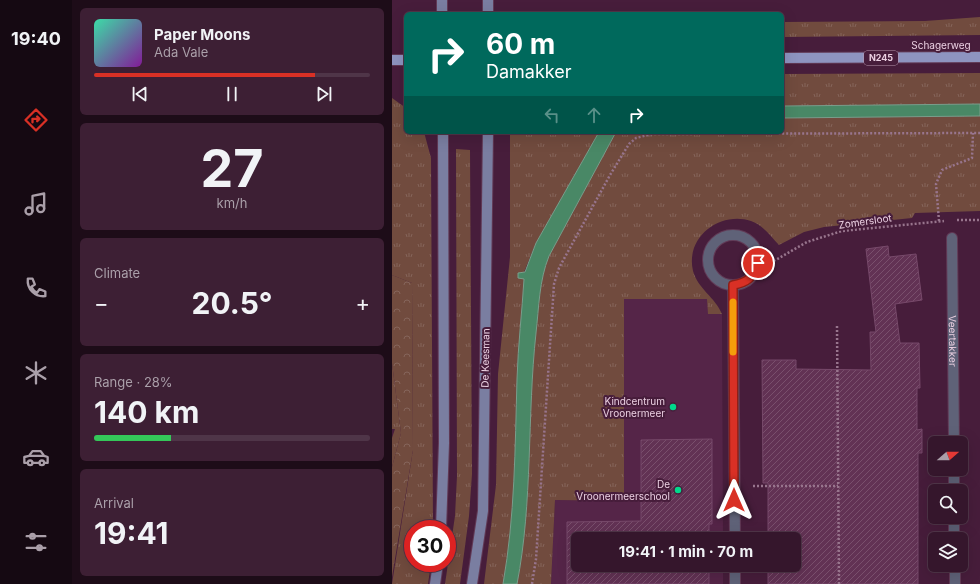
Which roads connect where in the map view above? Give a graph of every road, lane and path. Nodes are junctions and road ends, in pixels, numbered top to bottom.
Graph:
1 (442, 0) edge
2 (488, 0) edge
3 (442, 12) edge
4 (488, 12) edge
5 (980, 57) edge
6 (784, 58) edge
7 (392, 60) edge
8 (404, 60) edge
9 (973, 133) junction
10 (980, 133) edge
11 (443, 134) edge
12 (488, 134) edge
13 (652, 134) edge
14 (784, 134) edge
15 (980, 220) edge
16 (939, 221) junction
17 (952, 238) dead end
18 (758, 263) junction
19 (733, 285) junction
20 (837, 326) dead end
21 (954, 436) edge
22 (734, 486) junction
23 (838, 486) junction
24 (441, 520) edge
25 (735, 532) edge
26 (437, 572) edge
27 (735, 572) edge
28 (955, 572) edge
29 (435, 584) edge
30 (472, 584) edge
31 (532, 584) edge
32 (735, 584) edge
33 (839, 584) edge
34 (955, 584) edge

1 - 3 street
2 - 4 street
5 - 6 main road, Schagerweg / N245
7 - 8 main road
9 - 10 path
9 - 14 path
9 - 16 path
11 - 24 street
12 - 30 street, De Keesman
13 - 31 path
15 - 16 path, Zomersloot
16 - 18 path, Zomersloot
17 - 21 street, Veertakker
18 - 19 street
18 - 19 street
19 - 22 street
20 - 23 path
22 - 23 path
22 - 25 street
23 - 33 path
26 - 29 street
27 - 32 street
28 - 34 street

